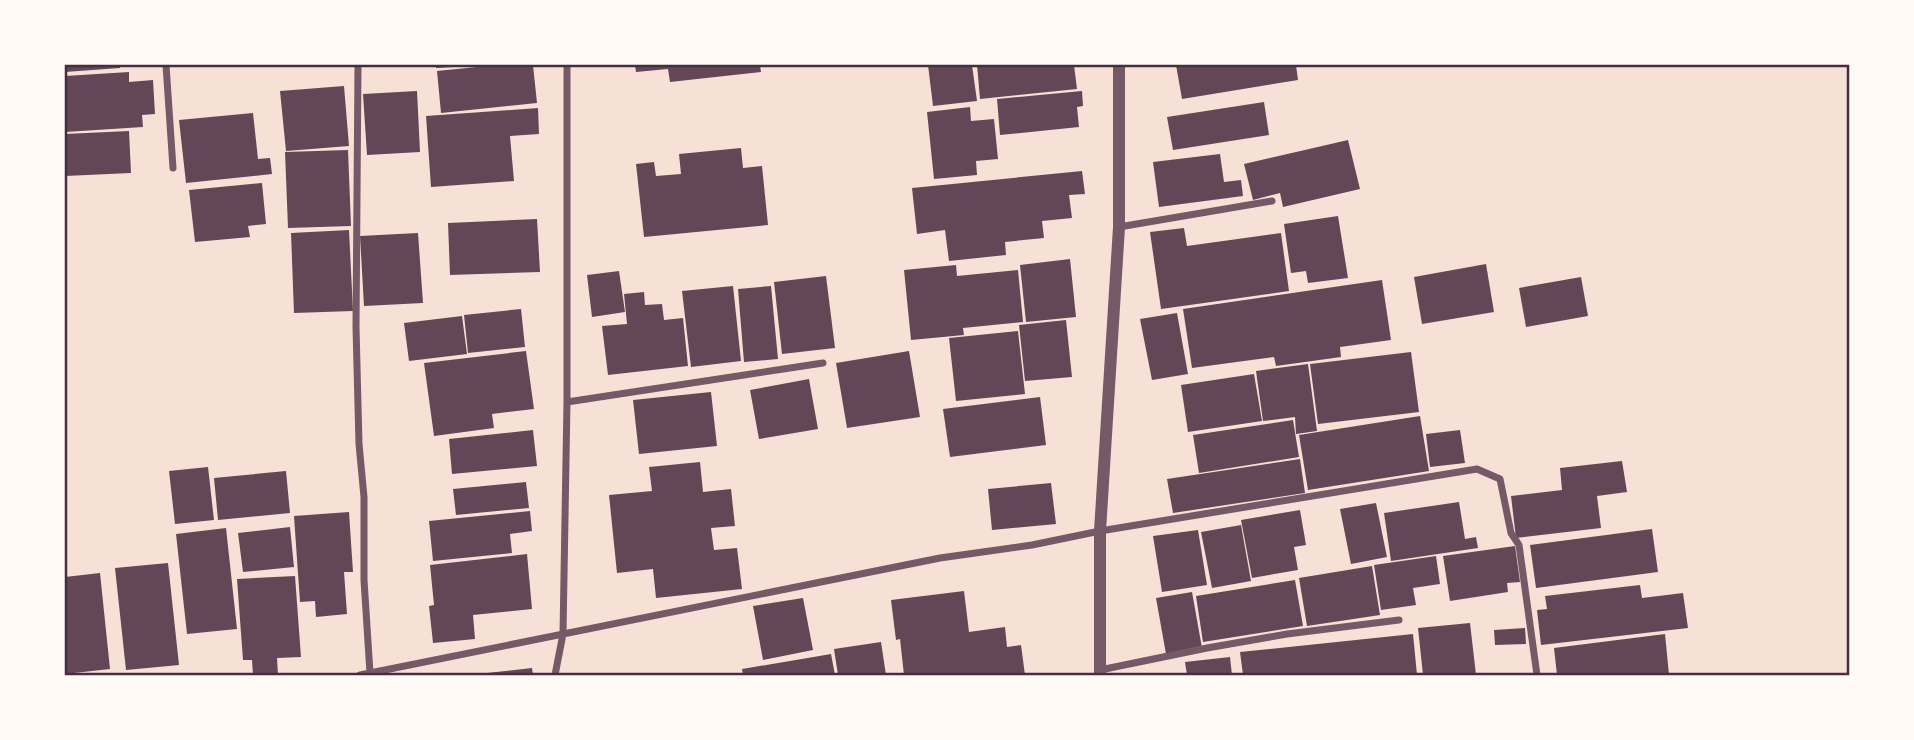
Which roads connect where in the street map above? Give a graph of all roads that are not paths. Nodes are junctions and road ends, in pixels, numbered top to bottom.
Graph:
1 (166, 65) edge
2 (358, 65) edge
3 (567, 65) edge
4 (1119, 65) edge
5 (173, 168) dead end
6 (1272, 201) dead end
7 (1119, 227) junction
8 (823, 363) dead end
9 (567, 402) junction
10 (1100, 531) junction
11 (1399, 620) dead end
12 (563, 635) junction
13 (370, 673) junction
14 (1100, 673) edge
15 (360, 675) edge
16 (555, 675) edge
17 (1536, 675) edge

1 - 5 street
2 - 13 street
3 - 9 street
4 - 7 street
6 - 7 street
7 - 10 street
8 - 9 street
9 - 12 street
10 - 12 street
10 - 14 street
10 - 17 street
11 - 14 street
12 - 13 street
12 - 16 street
13 - 15 street

